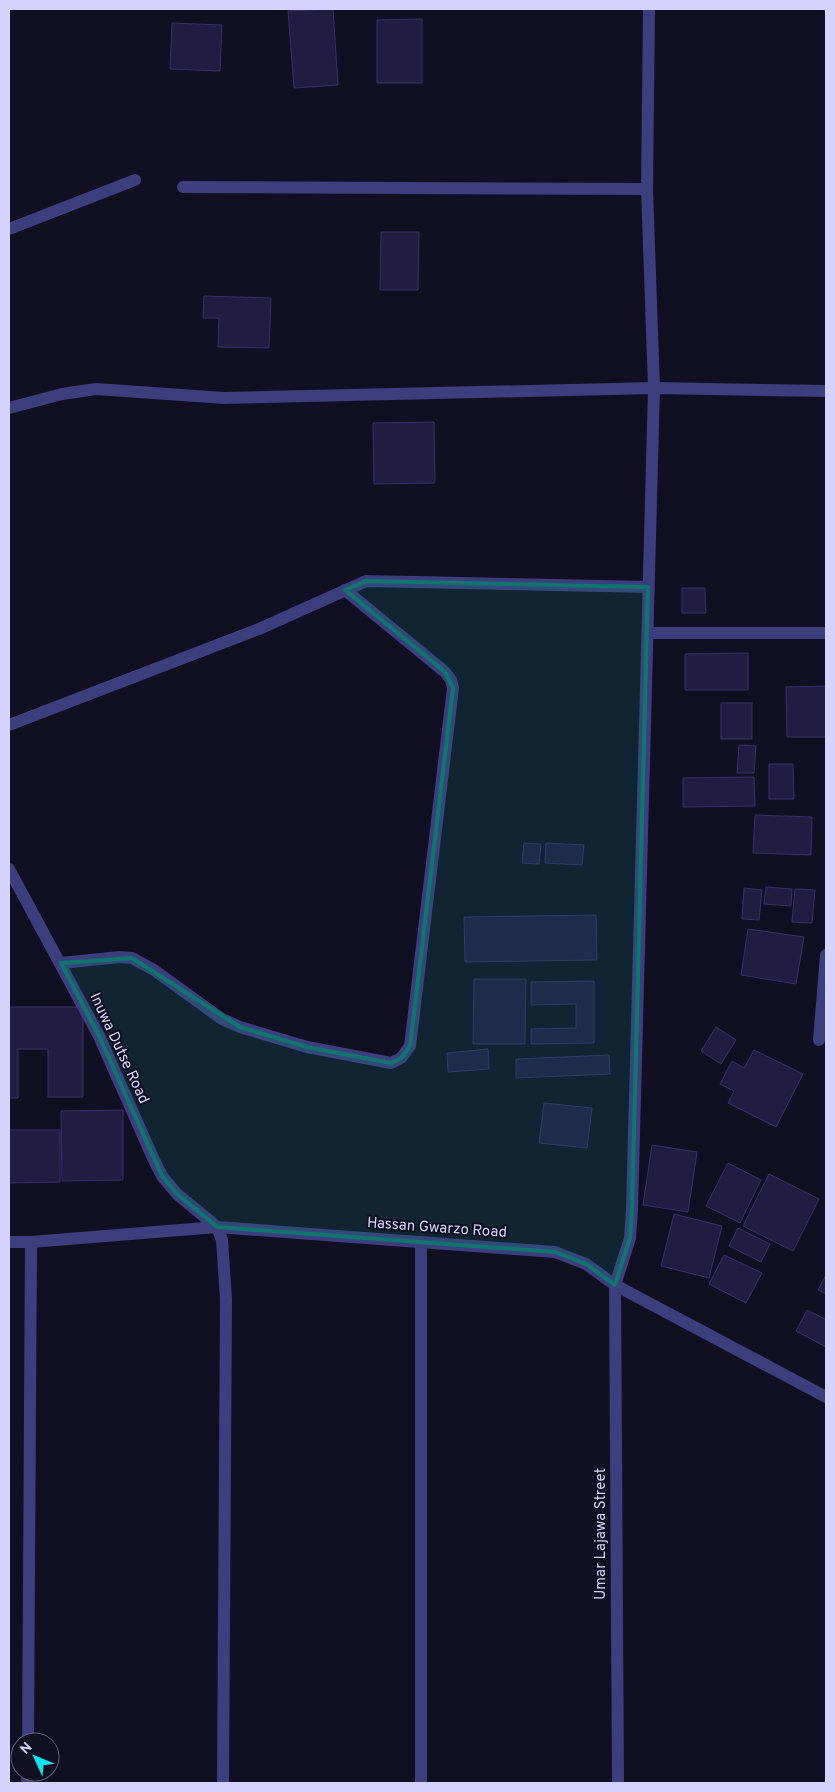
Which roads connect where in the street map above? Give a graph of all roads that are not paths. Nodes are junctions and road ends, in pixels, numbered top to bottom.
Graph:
1 (649, 9) edge
2 (135, 180) dead end
3 (183, 187) dead end
4 (647, 189) junction
5 (9, 230) edge
6 (654, 388) junction
7 (826, 391) edge
8 (9, 408) edge
9 (648, 588) junction
10 (344, 590) junction
11 (648, 633) junction
12 (826, 633) edge
13 (9, 725) edge
14 (9, 869) edge
15 (826, 955) edge
16 (61, 963) junction
17 (819, 1040) dead end
18 (217, 1227) junction
19 (9, 1242) edge
20 (31, 1242) junction
21 (421, 1242) junction
22 (615, 1285) junction
23 (826, 1397) edge
24 (28, 1732) edge
25 (223, 1783) edge
26 (421, 1783) edge
27 (618, 1783) edge

1 - 4 street, Umar Lajawa Street
2 - 5 street
3 - 4 street
4 - 6 street, Umar Lajawa Street
6 - 7 street
6 - 8 street
6 - 9 street, Umar Lajawa Street
9 - 10 street
9 - 11 street, Umar Lajawa Street
10 - 13 street
10 - 16 street
11 - 12 street
11 - 22 street, Umar Lajawa Street
14 - 16 street, Inuwa Dutse Road
15 - 17 street
16 - 18 street, Inuwa Dutse Road
18 - 20 street, Hassan Gwarzo Road
18 - 21 street, Hassan Gwarzo Road
18 - 25 street
19 - 20 street, Hassan Gwarzo Road
20 - 24 street
21 - 22 street, Hassan Gwarzo Road
21 - 26 street
22 - 23 street, Hassan Gwarzo Road
22 - 27 street, Umar Lajawa Street

